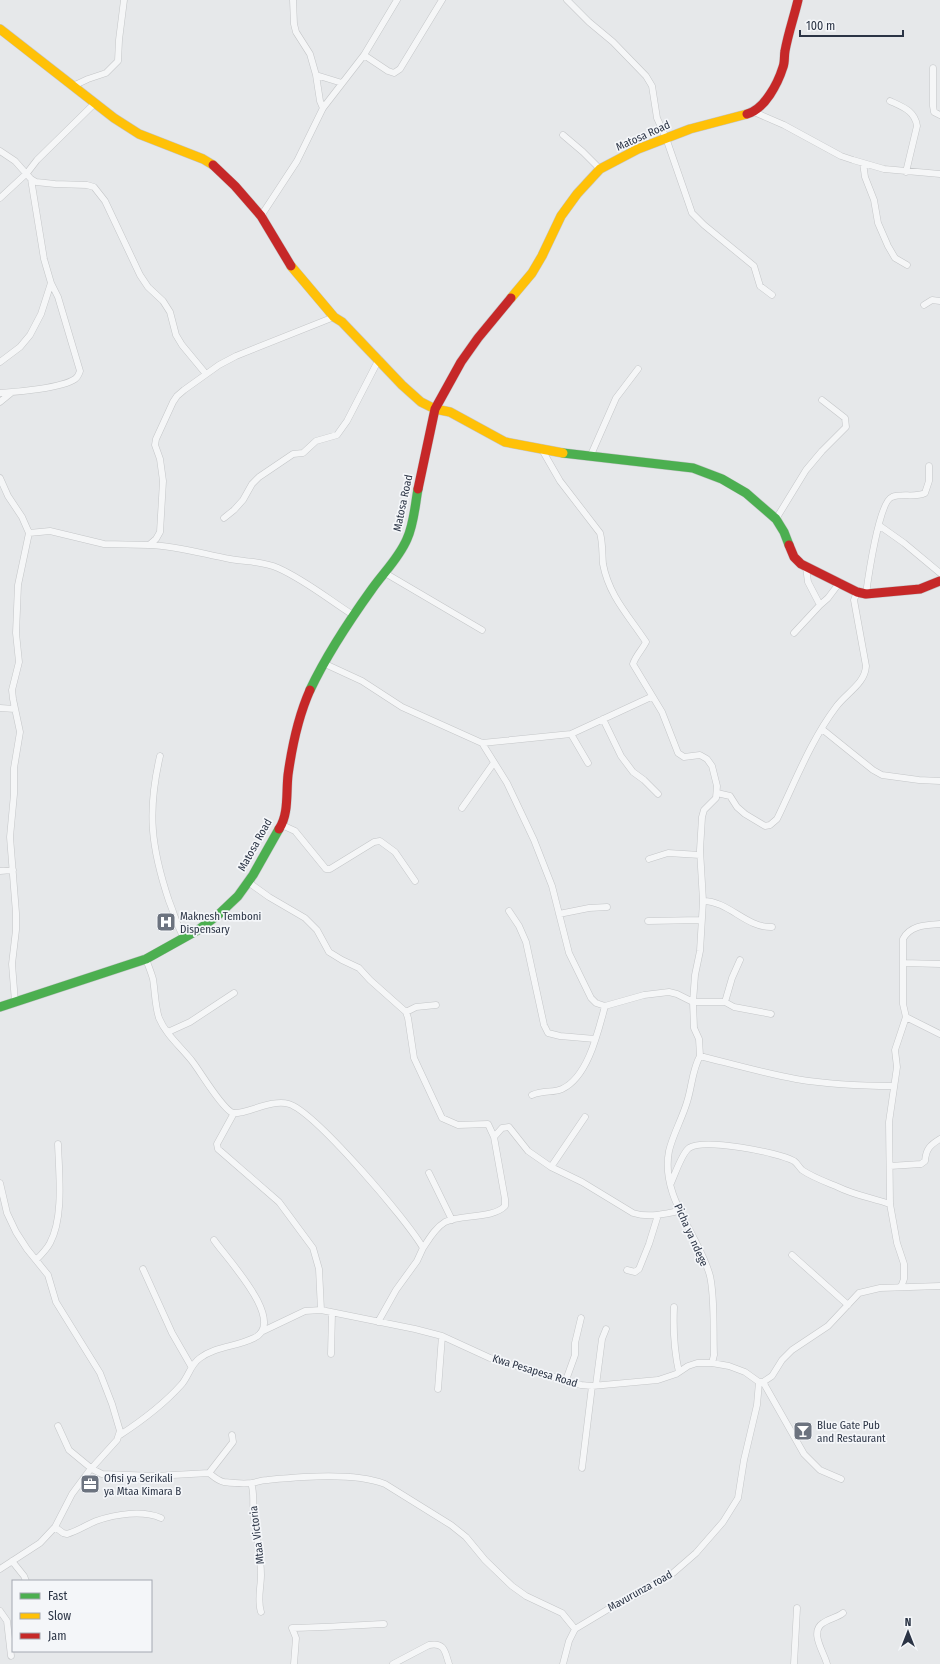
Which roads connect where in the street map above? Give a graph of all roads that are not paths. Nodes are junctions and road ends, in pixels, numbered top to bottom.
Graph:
1 (124, 0) edge
2 (294, 0) edge
3 (397, 0) edge
4 (442, 0) edge
5 (567, 0) edge
6 (798, 0) edge
7 (0, 29) edge
8 (364, 55) junction
9 (934, 68) dead end
10 (316, 75) junction
11 (342, 83) junction
12 (73, 86) junction
13 (890, 100) dead end
14 (95, 103) junction
15 (323, 108) junction
16 (754, 112) junction
17 (940, 115) edge
18 (563, 135) dead end
19 (666, 138) junction
20 (0, 151) edge
21 (863, 163) junction
22 (600, 170) junction
23 (906, 172) junction
24 (27, 174) junction
25 (940, 174) edge
26 (31, 179) junction
27 (0, 198) edge
28 (261, 216) junction
29 (907, 265) dead end
30 (51, 283) junction
31 (772, 295) dead end
32 (940, 301) edge
33 (924, 305) dead end
34 (334, 317) junction
35 (379, 359) junction
36 (0, 362) edge
37 (638, 369) dead end
38 (206, 374) junction
39 (0, 393) edge
40 (11, 393) junction
41 (822, 400) dead end
42 (0, 402) edge
43 (435, 409) junction
44 (541, 448) junction
45 (590, 457) junction
46 (929, 466) dead end
47 (0, 478) edge
48 (224, 518) dead end
49 (776, 519) junction
50 (880, 526) junction
51 (29, 533) junction
52 (149, 544) junction
53 (806, 567) junction
54 (940, 573) edge
55 (384, 574) junction
56 (940, 581) edge
57 (840, 582) junction
58 (862, 593) junction
59 (820, 605) junction
60 (353, 615) junction
61 (482, 630) dead end
62 (794, 633) dead end
63 (324, 663) junction
64 (651, 697) junction
65 (0, 708) edge
66 (15, 708) junction
67 (603, 719) junction
68 (822, 729) junction
69 (570, 734) junction
70 (482, 743) junction
71 (160, 756) dead end
72 (588, 763) dead end
73 (493, 764) junction
74 (940, 781) edge
75 (717, 793) junction
76 (658, 794) dead end
77 (462, 808) dead end
78 (282, 825) junction
79 (700, 855) junction
80 (649, 859) dead end
81 (13, 870) junction
82 (0, 871) edge
83 (415, 880) dead end
84 (248, 882) junction
85 (703, 901) junction
86 (606, 907) dead end
87 (509, 911) dead end
88 (559, 914) junction
89 (701, 920) junction
90 (648, 921) dead end
91 (940, 924) edge
92 (772, 927) dead end
93 (184, 938) junction
94 (146, 959) junction
95 (740, 960) dead end
96 (904, 963) junction
97 (940, 964) edge
98 (234, 993) dead end
99 (15, 1002) junction
100 (694, 1002) junction
101 (725, 1002) junction
102 (436, 1005) dead end
103 (0, 1006) edge
104 (605, 1006) junction
105 (406, 1012) junction
106 (772, 1014) dead end
107 (906, 1017) junction
108 (168, 1032) junction
109 (940, 1034) edge
110 (595, 1039) junction
111 (700, 1056) junction
112 (893, 1086) junction
113 (532, 1095) dead end
114 (234, 1113) junction
115 (585, 1117) dead end
116 (494, 1137) junction
117 (940, 1139) edge
118 (58, 1144) dead end
119 (890, 1166) junction
120 (551, 1167) junction
121 (429, 1173) dead end
122 (0, 1183) edge
123 (671, 1183) junction
124 (890, 1204) junction
125 (679, 1212) junction
126 (658, 1216) junction
127 (452, 1220) junction
128 (214, 1240) dead end
129 (423, 1248) junction
130 (792, 1255) dead end
131 (36, 1260) junction
132 (143, 1269) dead end
133 (627, 1270) dead end
134 (940, 1286) edge
135 (902, 1287) junction
136 (848, 1305) junction
137 (674, 1307) dead end
138 (321, 1310) junction
139 (332, 1313) junction
140 (581, 1318) dead end
141 (378, 1322) junction
142 (606, 1329) dead end
143 (263, 1331) junction
144 (442, 1336) junction
145 (331, 1354) dead end
146 (712, 1363) junction
147 (191, 1366) junction
148 (679, 1372) junction
149 (566, 1380) junction
150 (761, 1382) junction
151 (594, 1385) junction
152 (438, 1389) dead end
153 (58, 1426) dead end
154 (120, 1435) junction
155 (232, 1435) dead end
156 (582, 1468) dead end
157 (92, 1469) junction
158 (209, 1473) junction
159 (841, 1479) dead end
160 (251, 1483) junction
161 (161, 1518) dead end
162 (55, 1527) junction
163 (12, 1561) junction
164 (0, 1569) edge
165 (26, 1580) edge
166 (797, 1608) dead end
167 (0, 1610) edge
168 (261, 1612) dead end
169 (844, 1613) dead end
170 (384, 1624) dead end
171 (575, 1629) junction
172 (11, 1656) dead end
173 (294, 1664) edge
174 (393, 1664) edge
175 (449, 1664) edge
176 (563, 1664) edge
177 (794, 1664) edge
178 (827, 1664) edge

1 - 12 street
2 - 10 street
3 - 8 street
4 - 8 street
5 - 19 street
6 - 16 street
7 - 12 street
8 - 11 street
9 - 17 street
10 - 11 street
10 - 15 street
11 - 15 street
12 - 14 street
13 - 23 street
14 - 24 street
14 - 28 street
15 - 28 street
16 - 19 street, Matosa Road
16 - 21 street
18 - 22 street
19 - 22 street, Matosa Road
19 - 31 street
20 - 24 street
21 - 23 street
21 - 29 street
22 - 43 street, Matosa Road
23 - 25 street
24 - 26 street
24 - 27 street
26 - 30 street
26 - 38 street
28 - 34 street
30 - 36 street
30 - 40 street
32 - 33 street
34 - 35 street
34 - 38 street
35 - 43 street
35 - 48 street
37 - 45 street
38 - 52 street
39 - 40 street
40 - 42 street
41 - 49 street
43 - 44 street
43 - 55 street, Matosa Road
44 - 45 street
44 - 64 street
45 - 49 street
46 - 50 street
47 - 51 street
49 - 53 street
50 - 54 street
50 - 58 street
51 - 52 street
51 - 66 street
52 - 60 street
53 - 57 street
53 - 59 street
55 - 60 street, Matosa Road
55 - 61 street
56 - 58 street
57 - 58 street
57 - 59 street
58 - 68 street
59 - 62 street
60 - 63 street, Matosa Road
63 - 70 street
63 - 78 street, Matosa Road
64 - 67 street
64 - 75 street
65 - 66 street
66 - 81 street
67 - 69 street
67 - 76 street
68 - 74 street
68 - 75 street
69 - 70 street
69 - 72 street
70 - 73 street
71 - 93 street
73 - 77 street
73 - 88 street
75 - 79 street
78 - 83 street
78 - 84 street, Matosa Road
79 - 80 street
79 - 85 street
81 - 82 street
81 - 99 street
84 - 93 street, Matosa Road
84 - 105 street
85 - 89 street
85 - 92 street
86 - 88 street
87 - 110 street
88 - 104 street
89 - 90 street
89 - 100 street
91 - 96 street
93 - 94 street, Matosa Road
94 - 99 street, Matosa Road
94 - 108 street
95 - 101 street
96 - 97 street
96 - 107 street
98 - 108 street
99 - 103 street, Matosa Road
100 - 101 street
100 - 104 street
100 - 111 street
101 - 106 street
102 - 105 street
104 - 110 street
105 - 116 street
107 - 109 street
107 - 112 street
108 - 114 street
110 - 113 street
111 - 112 street
111 - 123 street, Picha ya ndege
112 - 119 street
114 - 129 street
114 - 138 street
115 - 120 street
116 - 120 street
116 - 127 street
117 - 119 street
118 - 131 street
119 - 124 street
120 - 126 street
121 - 127 street
122 - 131 street
123 - 124 street
123 - 125 street, Picha ya ndege
124 - 135 street
125 - 126 street
125 - 146 street, Picha ya ndege
126 - 133 street
127 - 129 street
128 - 143 street
129 - 141 street
130 - 136 street
131 - 154 street
132 - 147 street
134 - 135 street
135 - 136 street
136 - 150 street
137 - 148 street
138 - 139 street, Kwa Pesapesa Road
138 - 143 street, Kwa Pesapesa Road
139 - 141 street, Kwa Pesapesa Road
139 - 145 street
140 - 149 street
141 - 144 street, Kwa Pesapesa Road
142 - 151 street
143 - 147 street, Kwa Pesapesa Road
144 - 149 street, Kwa Pesapesa Road
144 - 152 street
146 - 148 street, Kwa Pesapesa Road
146 - 150 street, Kwa Pesapesa Road
147 - 154 street
148 - 151 street, Kwa Pesapesa Road
149 - 151 street, Kwa Pesapesa Road
150 - 159 street
150 - 171 street, Mavurunza road
151 - 156 street
153 - 157 street
154 - 157 street
155 - 158 street
157 - 158 street
157 - 162 street
158 - 160 street
160 - 168 street, Mtaa Victoria
160 - 171 street
161 - 162 street
162 - 163 street
163 - 164 street
163 - 165 street
166 - 177 street
167 - 172 street
169 - 178 street
170 - 173 street
171 - 176 street
174 - 175 street

